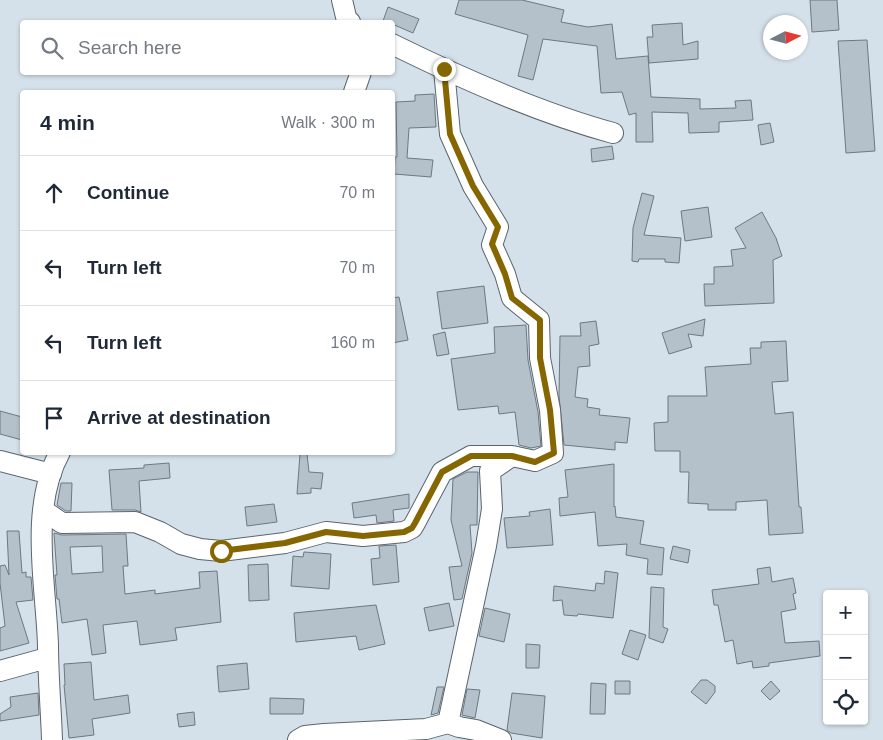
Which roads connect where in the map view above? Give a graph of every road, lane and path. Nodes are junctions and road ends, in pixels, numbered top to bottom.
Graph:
1 (342, 0) edge
2 (347, 20) edge
3 (395, 45) edge
4 (444, 69) junction
5 (360, 75) edge
6 (355, 90) edge
7 (613, 132) dead end
8 (59, 455) edge
9 (512, 456) junction
10 (0, 461) edge
11 (50, 474) junction
12 (43, 510) junction
13 (47, 658) junction
14 (0, 671) edge
15 (448, 723) junction
16 (52, 740) edge
17 (298, 740) edge
18 (501, 740) edge

1 - 2 street
3 - 4 street
4 - 7 street
4 - 9 street
5 - 6 street
8 - 11 street
9 - 12 street
9 - 15 street
10 - 11 street
11 - 12 street
12 - 13 street
13 - 14 street
13 - 16 street
15 - 17 street
15 - 18 street

